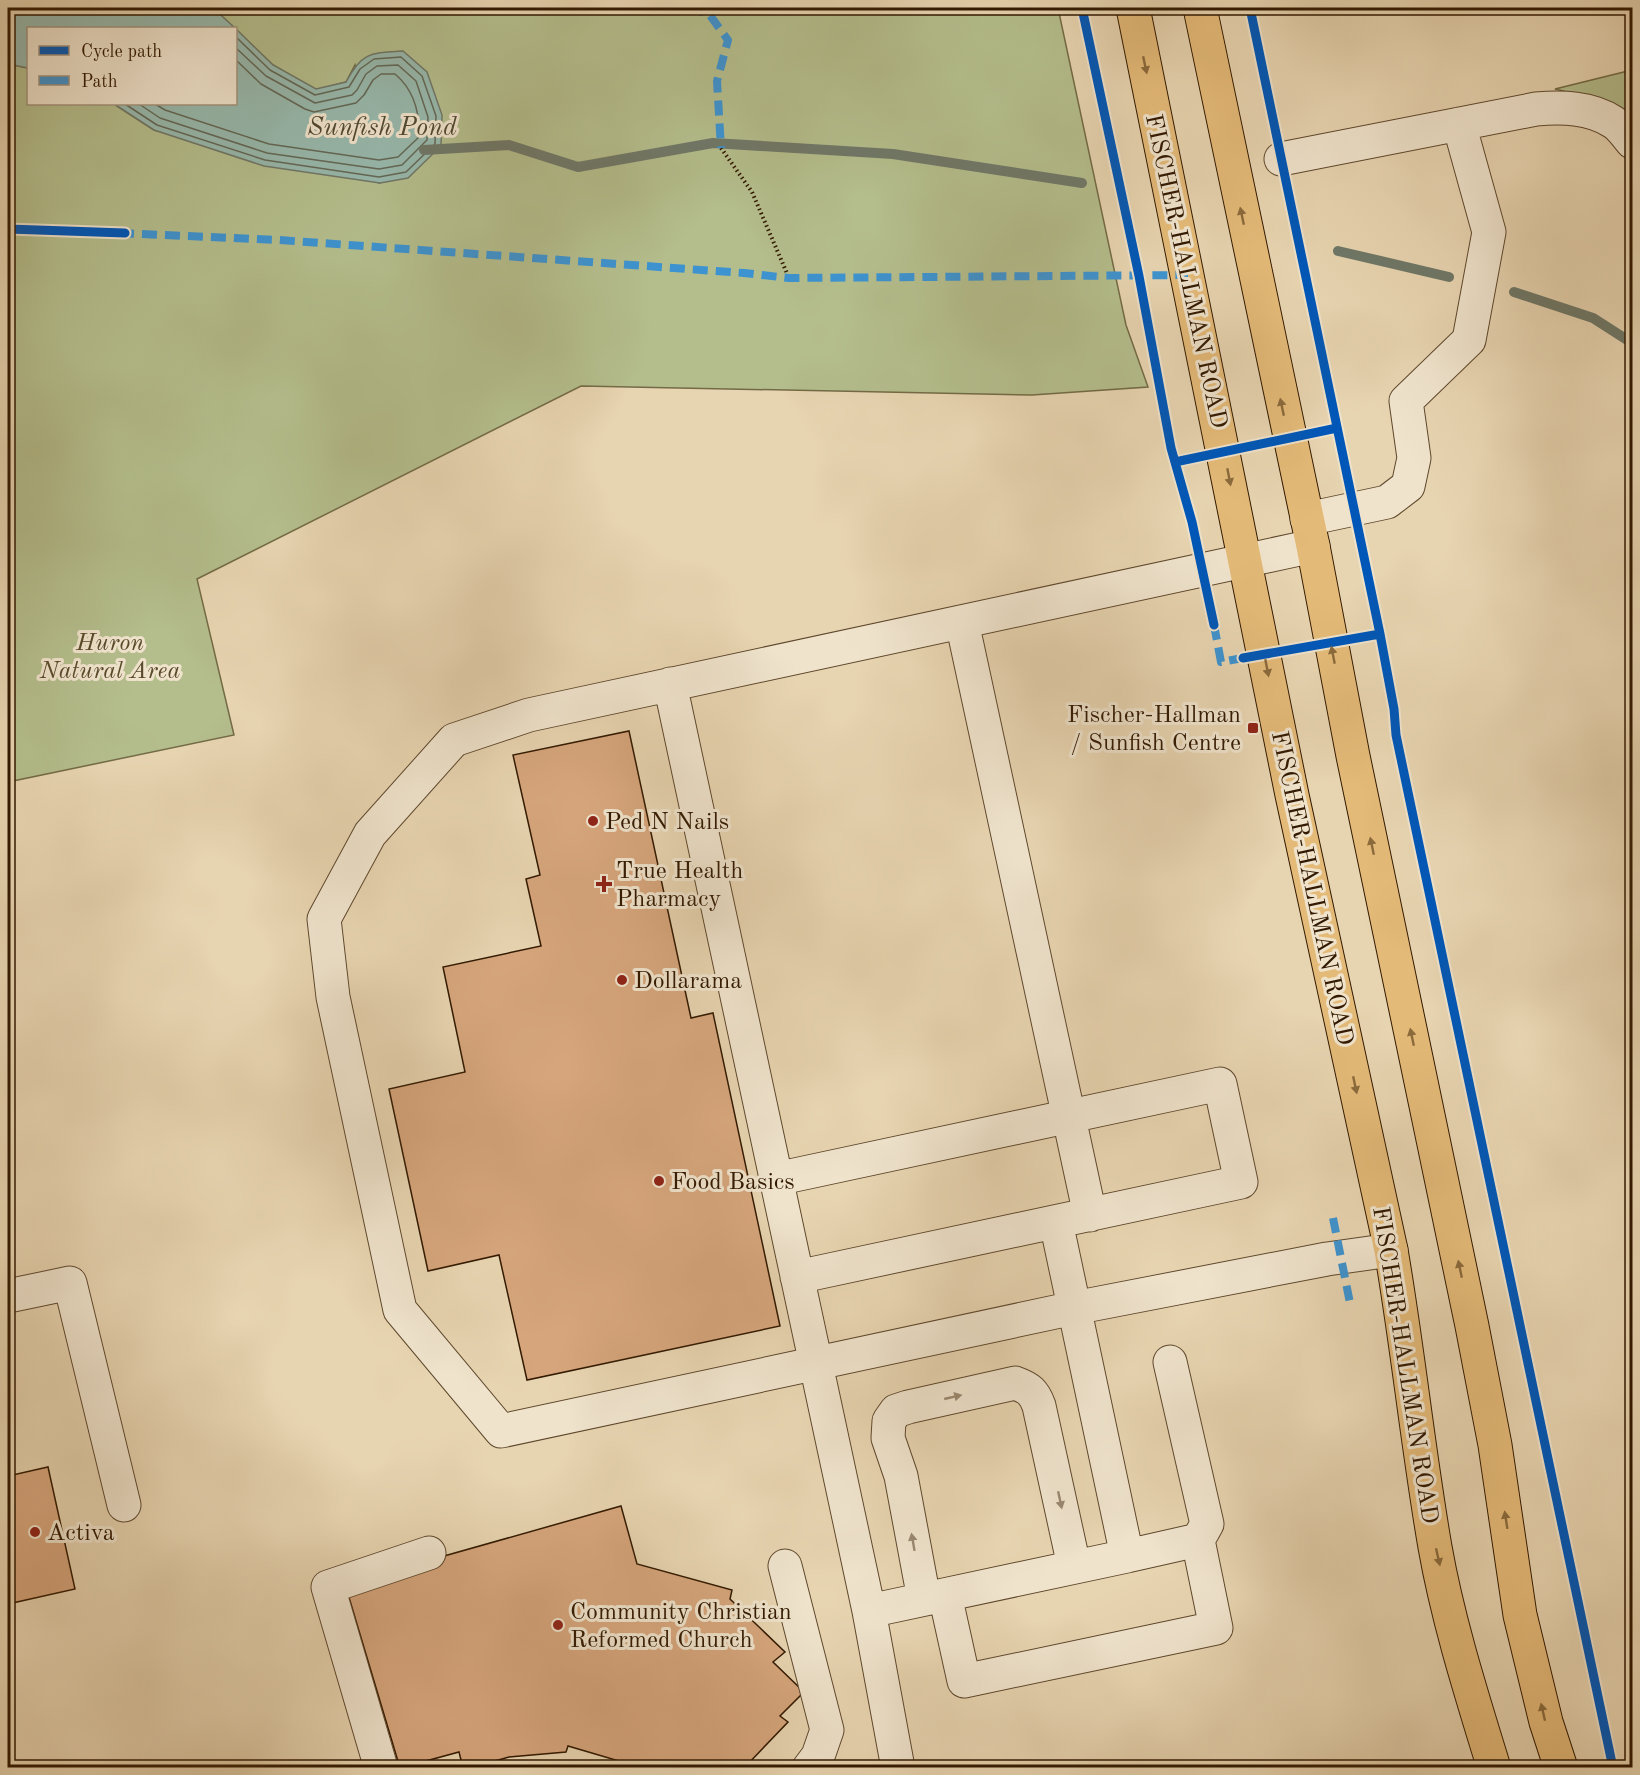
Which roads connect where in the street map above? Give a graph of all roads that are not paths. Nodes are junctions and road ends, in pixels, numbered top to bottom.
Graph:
1 (1133, 8) edge
2 (1200, 8) edge
3 (1459, 124) junction
4 (1632, 142) edge
5 (1281, 159) dead end
6 (1310, 533) junction
7 (1246, 561) junction
8 (962, 622) junction
9 (670, 684) junction
10 (1069, 1117) junction
11 (776, 1179) junction
12 (1090, 1215) junction
13 (1056, 1222) junction
14 (1391, 1250) junction
15 (797, 1277) junction
16 (8, 1296) edge
17 (1074, 1308) junction
18 (1170, 1362) dead end
19 (816, 1364) junction
20 (124, 1505) dead end
21 (1198, 1540) junction
22 (429, 1553) dead end
23 (1128, 1556) junction
24 (785, 1566) dead end
25 (1074, 1566) junction
26 (934, 1597) junction
27 (869, 1611) junction
28 (1491, 1764) edge
29 (381, 1767) edge
30 (809, 1767) edge
31 (898, 1767) edge
32 (1561, 1767) edge

1 -> 7 main road, FISCHER-HALLMAN ROAD
6 -> 2 main road
3 - 4 lane
3 - 5 lane
3 - 6 lane
6 - 7 lane
32 -> 6 main road
7 - 8 lane
7 -> 14 main road, FISCHER-HALLMAN ROAD
8 - 9 lane
8 - 10 lane
9 - 11 lane
9 - 19 lane
10 - 11 lane
10 - 12 lane
10 - 12 lane
11 - 15 lane
12 - 13 lane
13 - 15 lane
13 - 17 lane
14 - 17 lane
14 -> 28 main road, FISCHER-HALLMAN ROAD
15 - 19 lane
16 - 20 lane
17 - 19 lane
17 - 23 lane
18 - 21 lane
19 - 27 lane
21 - 23 lane
21 - 26 lane
22 - 29 lane
23 - 25 lane
24 - 30 lane
25 - 26 lane
26 -> 25 lane
26 - 27 lane
27 - 31 lane

